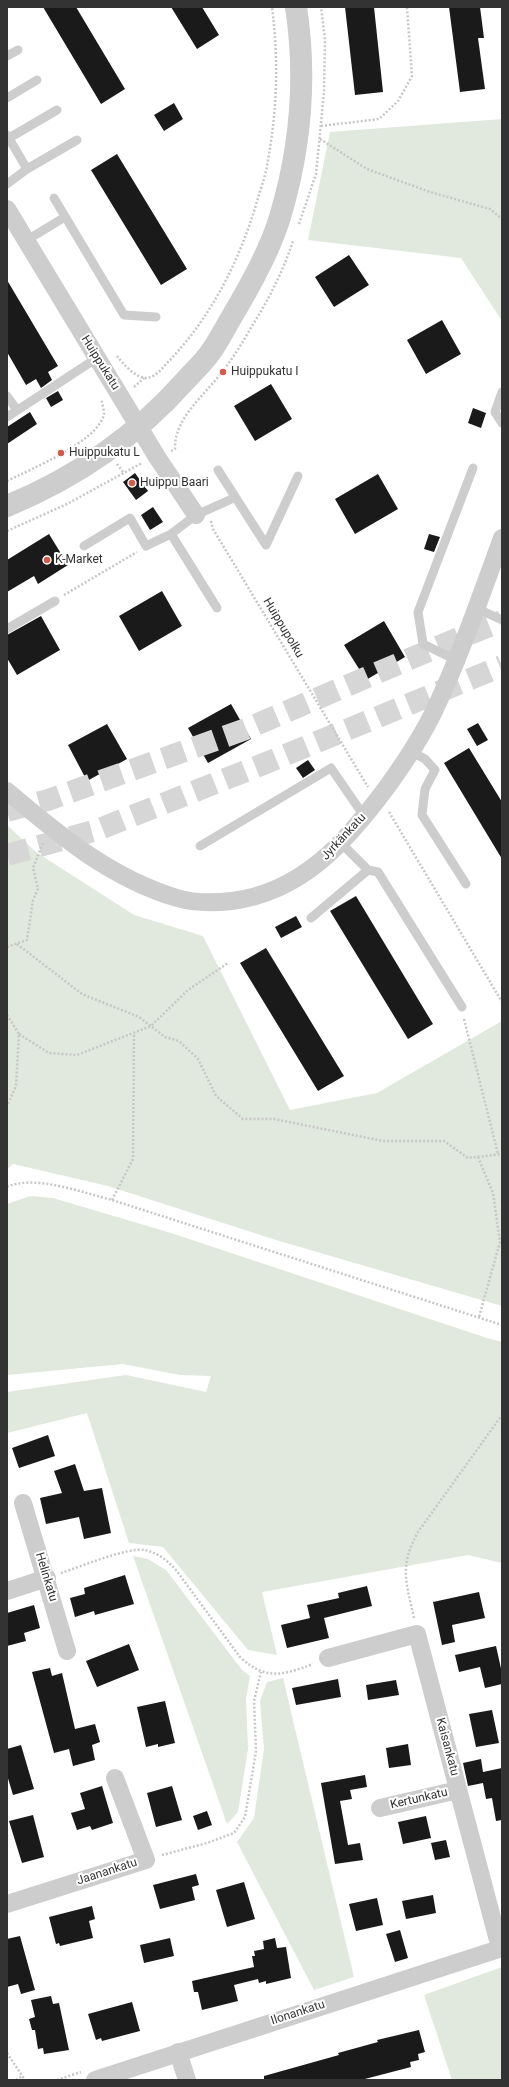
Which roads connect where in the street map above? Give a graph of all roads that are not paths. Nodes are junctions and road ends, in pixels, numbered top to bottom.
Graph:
1 (296, 7) edge
2 (18, 50) dead end
3 (7, 56) edge
4 (37, 80) dead end
5 (7, 98) edge
6 (57, 110) dead end
7 (8, 137) edge
8 (77, 140) dead end
9 (27, 169) junction
10 (7, 184) edge
11 (54, 198) dead end
12 (7, 209) edge
13 (66, 217) junction
14 (27, 240) junction
15 (156, 317) dead end
16 (97, 358) junction
17 (502, 392) edge
18 (7, 396) edge
19 (17, 410) junction
20 (7, 417) edge
21 (502, 423) edge
22 (140, 426) junction
23 (473, 468) dead end
24 (218, 470) dead end
25 (298, 476) dead end
26 (234, 498) junction
27 (7, 506) edge
28 (202, 513) junction
29 (171, 534) junction
30 (502, 538) edge
31 (84, 546) dead end
32 (55, 601) road end
33 (217, 608) dead end
34 (476, 608) junction
35 (502, 620) edge
36 (7, 629) edge
37 (456, 660) junction
38 (412, 752) junction
39 (7, 791) edge
40 (364, 816) junction
41 (341, 843) junction
42 (200, 846) dead end
43 (368, 870) junction
44 (466, 884) dead end
45 (311, 918) dead end
46 (462, 1007) road end
47 (23, 1503) dead end
48 (46, 1578) junction
49 (7, 1591) edge
50 (67, 1651) dead end
51 (328, 1658) road end
52 (115, 1778) dead end
53 (458, 1790) junction
54 (380, 1808) dead end
55 (7, 1904) edge
56 (501, 1948) edge
57 (178, 2052) junction
58 (95, 2080) edge
59 (187, 2080) edge

1 - 22 street
2 - 3 lane
4 - 5 lane
6 - 7 lane
7 - 9 lane
8 - 9 lane
9 - 10 lane
11 - 13 lane
12 - 14 street, Huippukatu
13 - 14 lane
13 - 15 lane
14 - 16 street, Huippukatu
16 - 19 lane
16 - 22 street, Huippukatu
17 - 21 lane
18 - 19 lane
19 - 20 lane
22 - 27 street
22 - 28 street, Huippukatu
23 - 37 lane
24 - 26 lane
25 - 26 lane
26 - 28 lane
28 - 29 lane
29 - 31 lane
29 - 33 lane
30 - 34 street, Jyrkänkatu
32 - 36 lane
34 - 35 lane
34 - 37 street, Jyrkänkatu
37 - 38 street, Jyrkänkatu
38 - 40 street, Jyrkänkatu
38 - 44 lane
39 - 41 street, Jyrkänkatu
40 - 41 street, Jyrkänkatu
40 - 42 lane
41 - 43 lane
43 - 45 lane
43 - 46 lane
47 - 48 street, Helinkatu
48 - 49 street
48 - 50 street, Helinkatu
51 - 53 street, Kaisankatu
52 - 55 street, Jaanankatu
53 - 54 street, Kertunkatu
53 - 56 street, Kaisankatu
56 - 57 street, Ilonankatu
57 - 58 street, Ilonankatu
57 - 59 street

